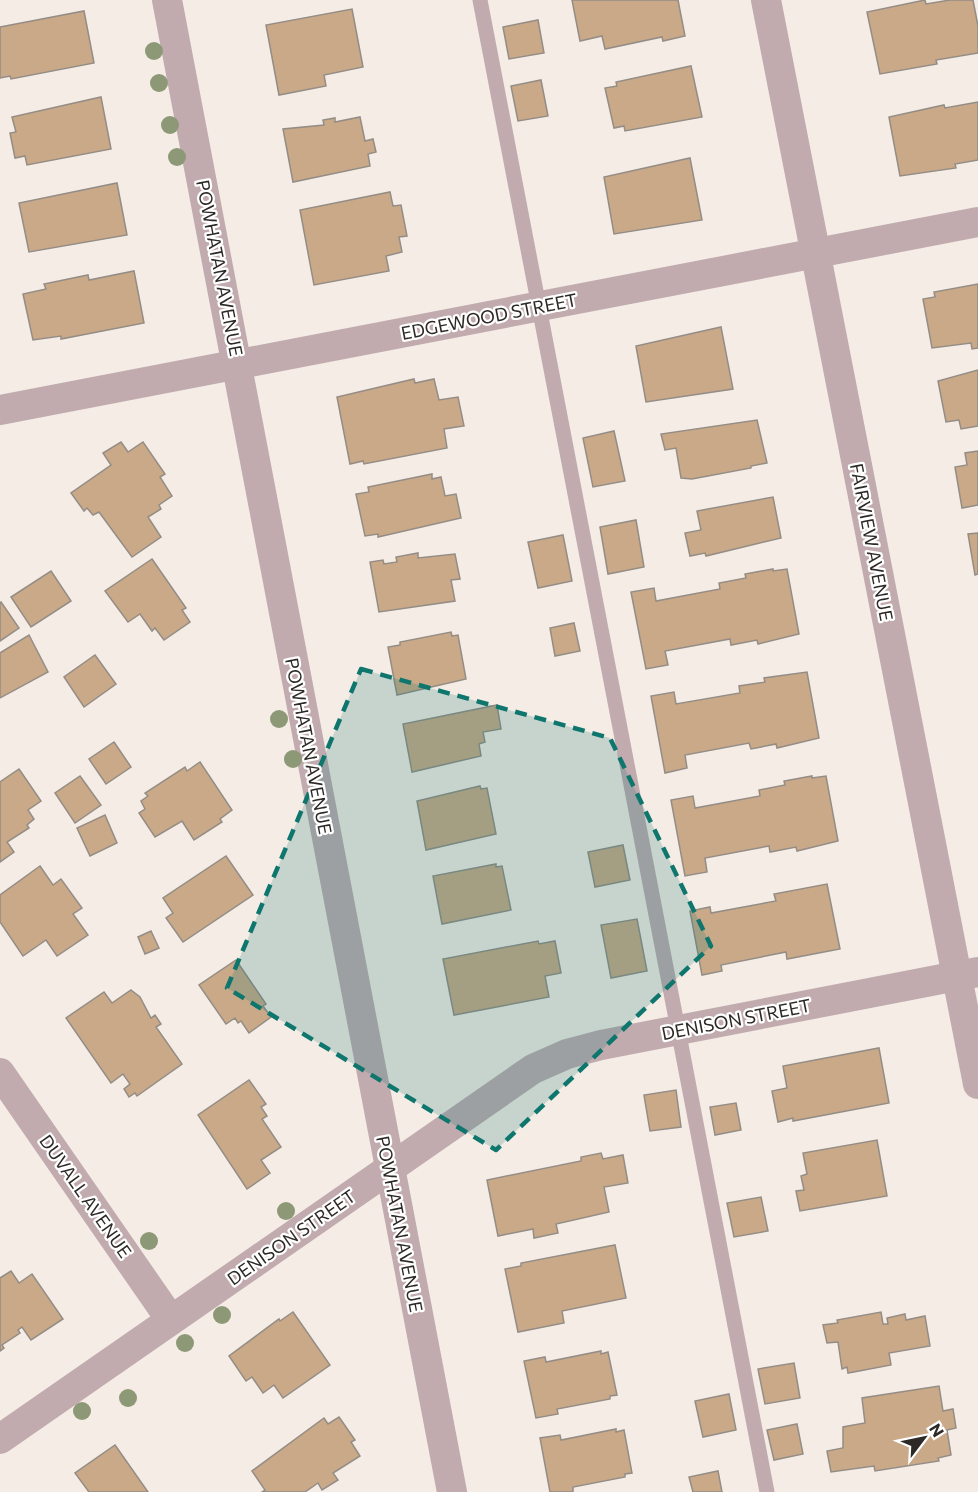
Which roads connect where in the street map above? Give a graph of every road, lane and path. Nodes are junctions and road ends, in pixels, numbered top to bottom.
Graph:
1 (167, 0) edge
2 (480, 0) edge
3 (766, 0) edge
4 (978, 222) edge
5 (816, 254) junction
6 (539, 306) junction
7 (238, 364) junction
8 (0, 410) edge
9 (967, 974) edge
10 (679, 1030) junction
11 (0, 1073) edge
12 (978, 1084) edge
13 (389, 1169) junction
14 (171, 1320) junction
15 (0, 1439) edge
16 (452, 1492) edge
17 (767, 1492) edge

1 - 7 street, POWHATAN AVENUE
2 - 6 lane
3 - 5 street, FAIRVIEW AVENUE
4 - 5 street, EDGEWOOD STREET
5 - 6 street, EDGEWOOD STREET
5 - 9 street, FAIRVIEW AVENUE
6 - 7 street, EDGEWOOD STREET
6 - 10 lane
7 - 8 street, EDGEWOOD STREET
7 - 13 street, POWHATAN AVENUE
9 - 10 street, DENISON STREET
9 - 12 street, FAIRVIEW AVENUE
10 - 13 street, DENISON STREET
10 - 17 lane
11 - 14 street, DUVALL AVENUE
13 - 14 street, DENISON STREET
13 - 16 street, POWHATAN AVENUE
14 - 15 street, DENISON STREET

